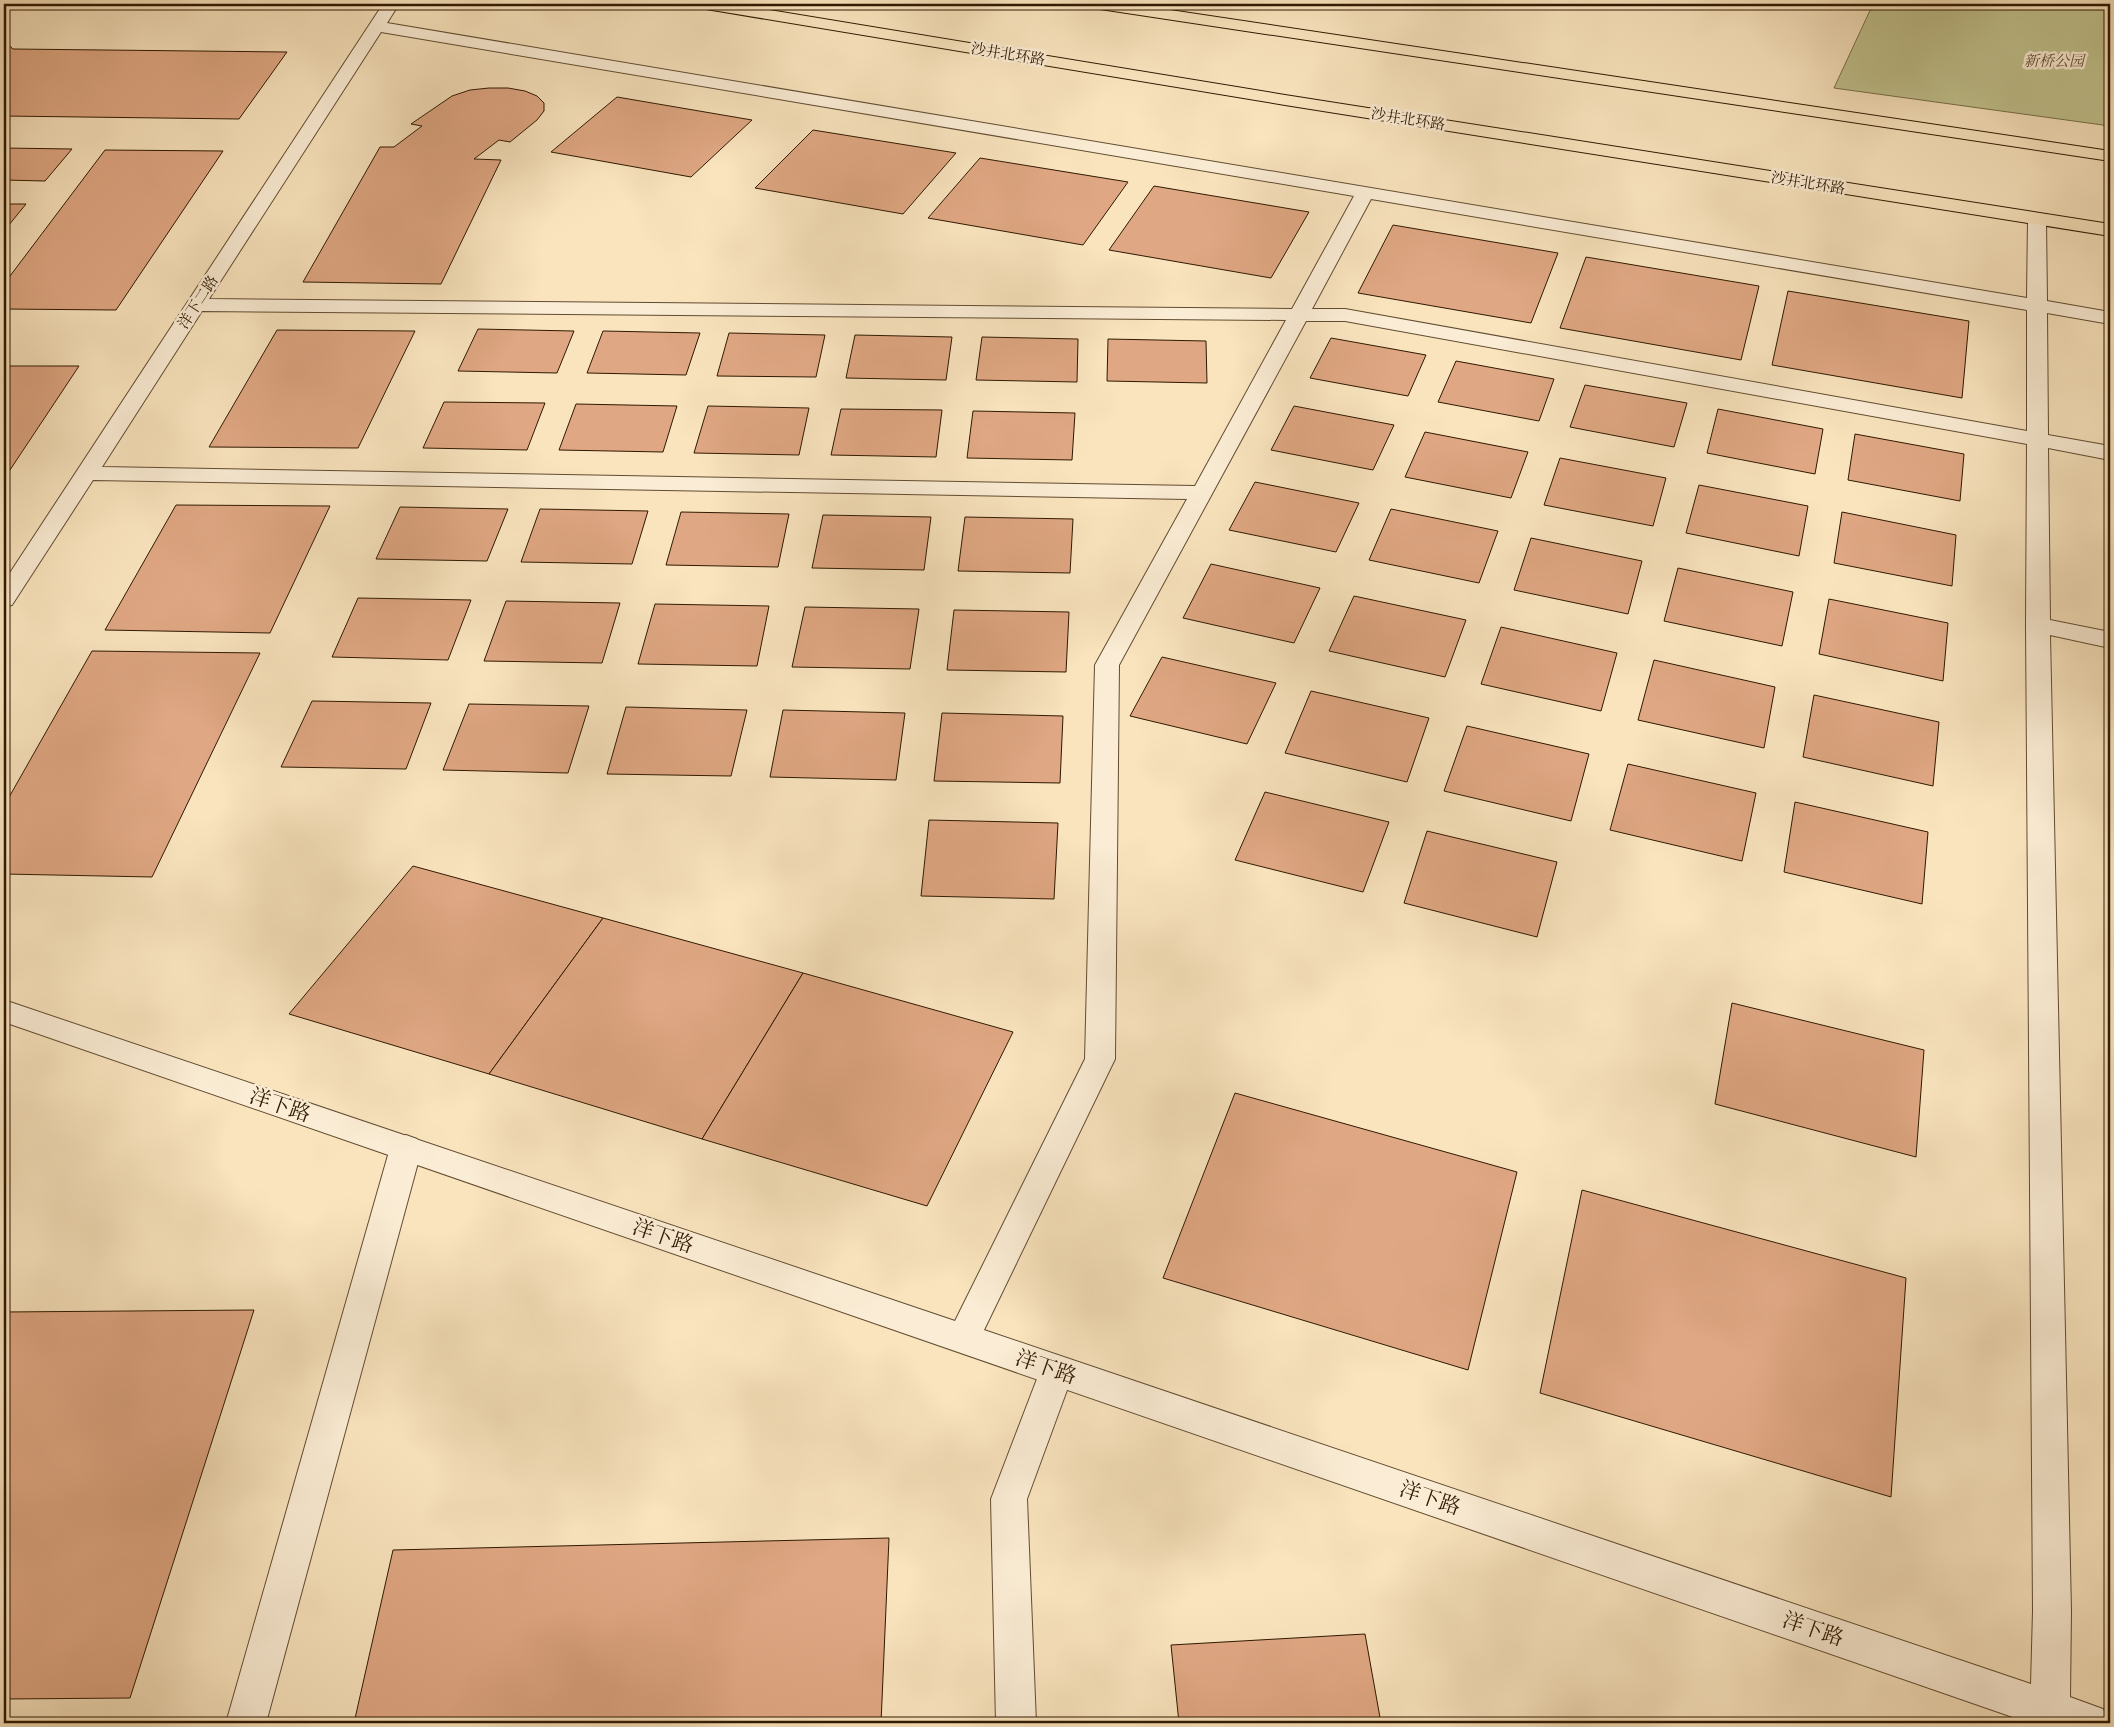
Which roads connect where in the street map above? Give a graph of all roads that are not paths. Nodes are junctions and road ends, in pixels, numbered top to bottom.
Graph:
1 (392, 4) edge
2 (706, 4) edge
3 (1100, 4) edge
4 (377, 26) junction
5 (2110, 156) edge
6 (1365, 192) junction
7 (2037, 219) junction
8 (2110, 230) edge
9 (196, 305) junction
10 (2036, 305) junction
11 (1299, 315) junction
12 (2110, 318) edge
13 (2037, 440) junction
14 (2110, 453) edge
15 (86, 473) junction
16 (1202, 493) junction
17 (4, 600) edge
18 (2038, 625) junction
19 (2110, 640) edge
20 (4, 1011) edge
21 (406, 1148) junction
22 (963, 1338) junction
23 (1057, 1371) junction
24 (2050, 1717) edge
25 (246, 1723) edge
26 (1016, 1723) edge
27 (2089, 1723) edge

1 - 4 street, 洋下二路
2 - 7 main road, 沙井北环路
3 - 5 main road
4 - 6 street
4 - 9 street, 洋下二路
6 - 10 street
6 - 11 street
7 - 8 main road, 沙井北环路
7 - 10 street
9 - 11 street
9 - 15 street, 洋下二路
10 - 12 street
10 - 13 street
11 - 13 street
11 - 16 street
13 - 14 street
13 - 18 street
15 - 16 street
15 - 17 street, 洋下二路
16 - 22 street
18 - 19 street
18 - 24 street
20 - 21 street, 洋下路
21 - 22 street, 洋下路
21 - 25 street
22 - 23 street, 洋下路
23 - 24 street, 洋下路
23 - 26 street
24 - 27 street, 洋下路

